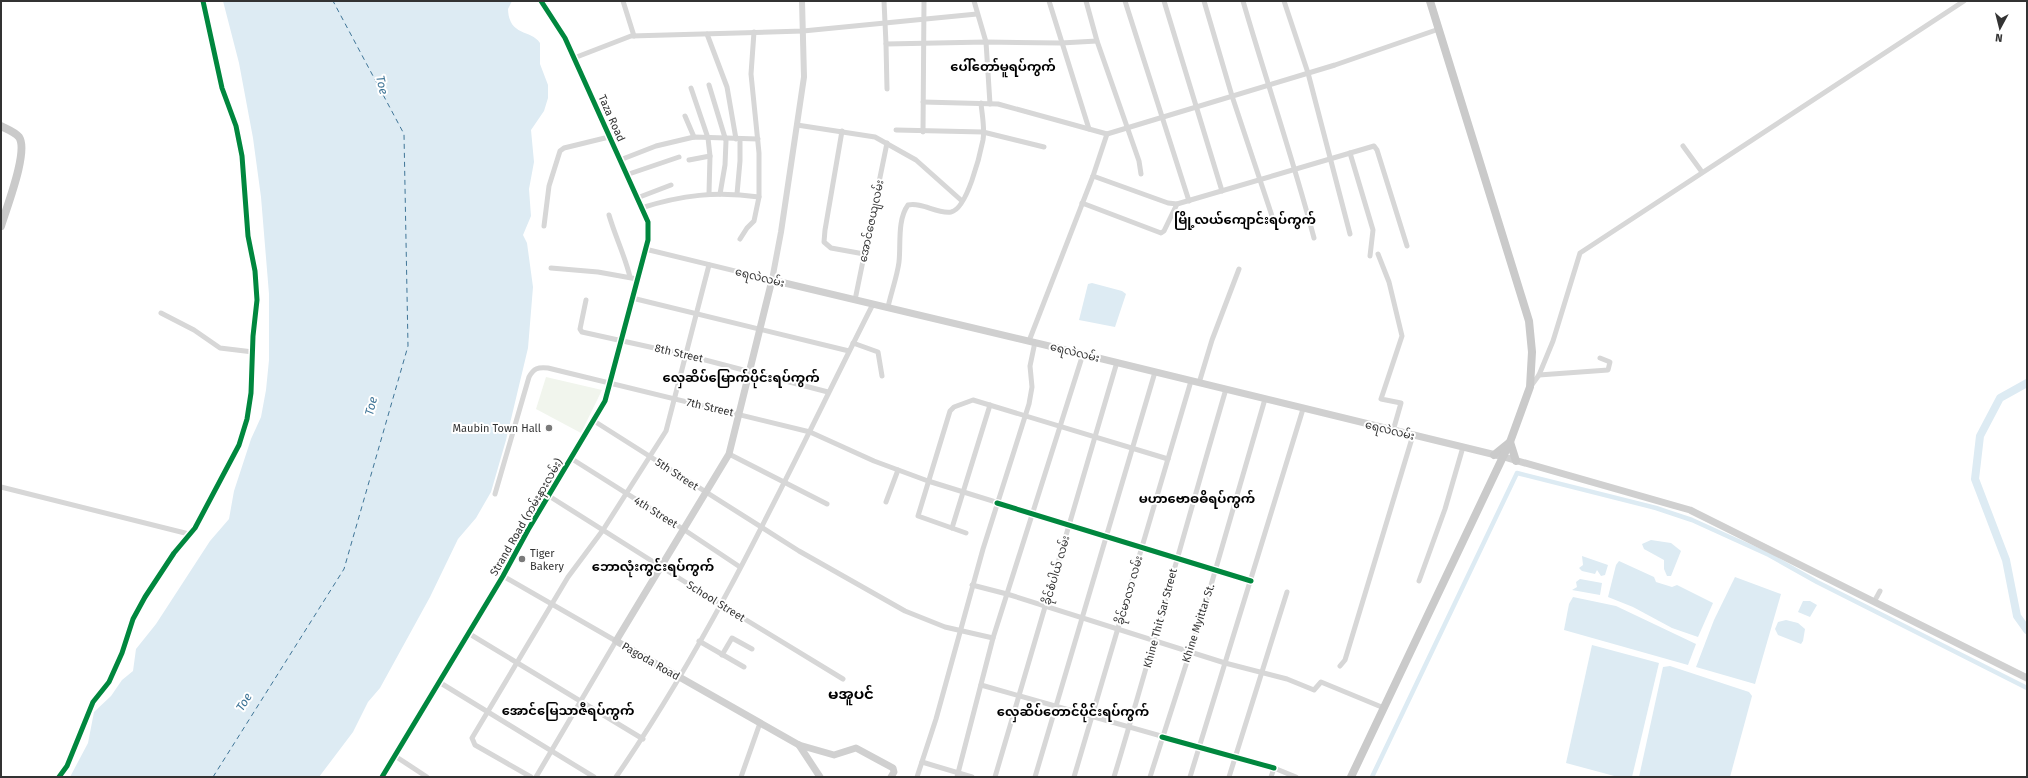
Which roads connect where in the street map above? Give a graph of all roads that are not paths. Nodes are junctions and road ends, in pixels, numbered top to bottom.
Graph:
1 (204, 1) edge
2 (541, 1) edge
3 (623, 1) edge
4 (802, 1) edge
5 (884, 1) edge
6 (924, 1) edge
7 (974, 1) edge
8 (1049, 1) edge
9 (1086, 1) edge
10 (1125, 1) edge
11 (1164, 1) edge
12 (1204, 1) edge
13 (1243, 1) edge
14 (1284, 1) edge
15 (1430, 1) edge
16 (1964, 1) edge
17 (977, 14) junction
18 (923, 19) junction
19 (885, 23) junction
20 (1439, 29) junction
21 (803, 31) junction
22 (754, 32) junction
23 (707, 34) junction
24 (634, 36) junction
25 (1097, 41) junction
26 (986, 42) junction
27 (923, 43) junction
28 (1061, 43) junction
29 (886, 44) junction
30 (574, 58) junction
31 (1308, 73) junction
32 (709, 85) dead end
33 (1268, 85) junction
34 (692, 88) dead end
35 (887, 89) dead end
36 (1232, 96) junction
37 (923, 102) junction
38 (981, 103) junction
39 (990, 104) junction
40 (1196, 107) junction
41 (685, 116) dead end
42 (1161, 118) junction
43 (797, 125) junction
44 (1, 126) edge
45 (1126, 127) junction
46 (1089, 129) junction
47 (896, 130) dead end
48 (842, 131) junction
49 (923, 132) junction
50 (983, 132) junction
51 (1107, 134) junction
52 (609, 137) junction
53 (694, 137) junction
54 (708, 138) junction
55 (725, 138) junction
56 (738, 139) junction
57 (758, 139) junction
58 (887, 143) junction
59 (1683, 146) dead end
60 (1044, 147) dead end
61 (1350, 152) junction
62 (710, 156) junction
63 (679, 157) dead end
64 (1330, 158) junction
65 (620, 160) junction
66 (689, 160) dead end
67 (1296, 169) junction
68 (1702, 172) junction
69 (1141, 174) dead end
70 (626, 175) junction
71 (1093, 176) junction
72 (1260, 180) junction
73 (671, 185) dead end
74 (1222, 192) junction
75 (709, 193) junction
76 (720, 194) junction
77 (738, 194) junction
78 (759, 197) junction
79 (637, 198) junction
80 (962, 201) junction
81 (1189, 201) junction
82 (1082, 203) junction
83 (1177, 204) junction
84 (641, 208) junction
85 (609, 215) dead end
86 (1273, 219) dead end
87 (1, 226) edge
88 (544, 226) dead end
89 (1350, 234) dead end
90 (1314, 238) dead end
91 (740, 239) dead end
92 (1407, 246) dead end
93 (645, 249) junction
94 (864, 254) junction
95 (1378, 254) dead end
96 (1370, 256) dead end
97 (709, 265) junction
98 (551, 268) dead end
99 (1238, 269) dead end
100 (630, 277) junction
101 (637, 279) junction
102 (772, 280) junction
103 (632, 298) junction
104 (586, 300) dead end
105 (855, 300) junction
106 (873, 304) junction
107 (888, 308) junction
108 (696, 313) junction
109 (161, 314) dead end
110 (760, 328) junction
111 (622, 341) junction
112 (1032, 342) junction
113 (853, 343) junction
114 (849, 350) junction
115 (253, 352) junction
116 (1082, 354) junction
117 (686, 355) junction
118 (1600, 358) dead end
119 (1117, 362) junction
120 (750, 370) junction
121 (1155, 372) junction
122 (1539, 375) junction
123 (882, 376) dead end
124 (1191, 380) junction
125 (1199, 382) junction
126 (610, 383) junction
127 (1530, 387) junction
128 (1226, 389) junction
129 (828, 392) junction
130 (675, 398) junction
131 (1265, 399) junction
132 (990, 405) junction
133 (1303, 408) junction
134 (739, 414) junction
135 (1025, 414) junction
136 (594, 421) junction
137 (1060, 425) junction
138 (1393, 430) junction
139 (810, 432) junction
140 (1413, 435) junction
141 (1096, 436) junction
142 (1510, 442) junction
143 (1132, 448) junction
144 (1463, 448) junction
145 (729, 454) junction
146 (1494, 455) junction
147 (651, 457) junction
148 (1504, 457) junction
149 (572, 459) junction
150 (1168, 459) junction
151 (1516, 460) junction
152 (898, 470) junction
153 (783, 481) junction
154 (928, 481) junction
155 (1, 487) edge
156 (962, 492) junction
157 (627, 493) junction
158 (706, 493) junction
159 (495, 494) dead end
160 (549, 496) junction
161 (886, 502) dead end
162 (997, 503) junction
163 (827, 504) dead end
164 (1032, 514) junction
165 (1070, 525) junction
166 (761, 526) junction
167 (952, 528) junction
168 (683, 529) junction
169 (603, 530) junction
170 (966, 533) dead end
171 (189, 534) junction
172 (1106, 537) junction
173 (1141, 548) junction
174 (1177, 557) junction
175 (660, 566) junction
176 (740, 566) junction
177 (1215, 569) junction
178 (503, 576) junction
179 (1251, 581) junction
180 (1419, 581) dead end
181 (972, 585) junction
182 (1880, 591) dead end
183 (1287, 592) dead end
184 (1007, 594) junction
185 (1874, 602) junction
186 (551, 604) junction
187 (720, 604) junction
188 (1045, 606) junction
189 (1082, 618) junction
190 (959, 630) junction
191 (1117, 630) junction
192 (468, 634) junction
193 (993, 638) junction
194 (1155, 640) junction
195 (616, 641) junction
196 (699, 641) junction
197 (752, 649) dead end
198 (1189, 652) junction
199 (722, 654) junction
200 (516, 662) junction
201 (1225, 663) junction
202 (1340, 666) dead end
203 (744, 667) dead end
204 (1261, 674) junction
205 (679, 677) junction
206 (2027, 678) edge
207 (843, 679) dead end
208 (439, 682) junction
209 (981, 685) junction
210 (1019, 696) junction
211 (581, 701) junction
212 (1056, 707) junction
213 (1384, 708) junction
214 (487, 710) junction
215 (1092, 717) junction
216 (760, 723) junction
217 (1129, 728) junction
218 (1162, 737) junction
219 (643, 738) junction
220 (799, 745) junction
221 (1199, 747) junction
222 (552, 750) junction
223 (395, 756) junction
224 (1234, 758) junction
225 (922, 762) junction
226 (1274, 768) junction
227 (958, 775) edge
228 (59, 777) edge
229 (382, 777) edge
230 (427, 777) edge
231 (531, 777) edge
232 (536, 777) edge
233 (594, 777) edge
234 (616, 777) edge
235 (741, 777) edge
236 (820, 777) edge
237 (891, 777) edge
238 (917, 777) edge
239 (972, 777) edge
240 (995, 777) edge
241 (1035, 777) edge
242 (1074, 777) edge
243 (1114, 777) edge
244 (1150, 777) edge
245 (1190, 777) edge
246 (1229, 777) edge
247 (1272, 777) edge
248 (1296, 777) edge
249 (1351, 777) edge

1 - 115 street
2 - 30 street, Taza Road
3 - 24 street
4 - 21 street
5 - 19 street
6 - 18 street
7 - 17 street
8 - 28 street
9 - 25 street
10 - 42 street
11 - 40 street
12 - 36 street
13 - 33 street
14 - 31 street
15 - 20 main road
16 - 68 street
17 - 18 street
17 - 26 street
18 - 19 street
18 - 27 street
19 - 21 street
19 - 29 street
20 - 31 street
20 - 127 main road
21 - 22 street
21 - 43 street
22 - 23 street
22 - 57 street
23 - 24 street
23 - 56 street
24 - 30 street
25 - 28 street
25 - 45 street
26 - 27 street
26 - 28 street
26 - 39 street
27 - 29 street
27 - 37 street
28 - 46 street
29 - 35 street
30 - 52 street, Taza Road
31 - 33 street
31 - 64 street
32 - 55 street
33 - 36 street
33 - 67 street
34 - 54 street
36 - 40 street
36 - 72 street
37 - 38 street
37 - 49 street
38 - 39 street
38 - 50 street
39 - 46 street
40 - 42 street
40 - 74 street
41 - 53 street
42 - 45 street
42 - 81 street
43 - 48 street
43 - 102 street
44 - 87 main road
45 - 51 street
45 - 69 street
46 - 51 street
47 - 49 street
48 - 58 street
48 - 94 street
49 - 50 street
50 - 60 street
50 - 80 street
51 - 71 street
52 - 65 street, Taza Road
52 - 88 street
53 - 54 street
53 - 65 street
54 - 55 street
54 - 62 street
55 - 56 street
55 - 76 street
56 - 57 street
56 - 77 street
57 - 78 street
58 - 80 street
58 - 94 street, အောင်ဇေယျလမ်း
59 - 68 street
61 - 64 street
61 - 92 street
61 - 96 street
62 - 66 street
62 - 75 street
63 - 70 street
64 - 67 street
64 - 89 street
65 - 70 street, Taza Road
67 - 72 street
67 - 90 street
68 - 122 street
70 - 79 street, Taza Road
71 - 82 street
71 - 83 street
72 - 74 street
72 - 86 street
73 - 79 street
74 - 81 street
75 - 76 street
75 - 84 street
76 - 77 street
77 - 78 street
78 - 91 street
79 - 84 street, Taza Road
80 - 107 street
81 - 83 street
82 - 83 street
82 - 112 street
84 - 93 street, Taza Road
85 - 100 street
93 - 97 street, ရေလဲလမ်း
93 - 101 street, Strand Road (ကမ်းနားလမ်း)
94 - 105 street, အောင်ဇေယျလမ်း
95 - 138 street
97 - 102 street, ရေလဲလမ်း
97 - 108 street
98 - 100 street
99 - 125 street
100 - 101 street
101 - 103 street, Strand Road (ကမ်းနားလမ်း)
102 - 105 main road, ရေလဲလမ်း
102 - 110 main road
103 - 108 street
103 - 111 street, Strand Road (ကမ်းနားလမ်း)
104 - 111 street, 8th Street
105 - 106 main road, ရေလဲလမ်း
106 - 107 main road, ရေလဲလမ်း
106 - 113 street
107 - 112 main road, ရေလဲလမ်း
108 - 110 street
108 - 117 street
109 - 115 street
110 - 114 street
110 - 120 main road
111 - 117 street, 8th Street
111 - 126 street, Strand Road (ကမ်းနားလမ်း)
112 - 116 main road, ရေလဲလမ်း
112 - 135 street
113 - 114 street
113 - 123 street
114 - 129 street
115 - 171 street
116 - 119 main road, ရေလဲလမ်း
116 - 137 street
117 - 120 street, 8th Street
117 - 130 street
118 - 122 street
119 - 121 main road, ရေလဲလမ်း
119 - 141 street, ခိုင်စံပါယ် လမ်း
120 - 129 street, 8th Street
120 - 134 main road
121 - 124 main road, ရေလဲလမ်း
121 - 143 street
122 - 127 street
124 - 125 main road, ရေလဲလမ်း
124 - 150 street, ခိုင်မာလာ လမ်း
125 - 128 main road, ရေလဲလမ်း
126 - 130 street, 7th Street
126 - 136 street, Strand Road (ကမ်းနားလမ်း)
126 - 159 street, 7th Street
127 - 142 main road
128 - 131 main road, ရေလဲလမ်း
128 - 174 street, Khine Thit Sar Street
129 - 139 street
130 - 134 street, 7th Street
130 - 147 street
131 - 133 main road, ရေလဲလမ်း
131 - 177 street, Khine Myittar St.
132 - 135 street
132 - 154 street
132 - 156 street
133 - 138 main road, ရေလဲလမ်း
133 - 179 street
134 - 139 street, 7th Street
134 - 145 main road
135 - 137 street
135 - 162 street
136 - 147 street, 5th Street
136 - 149 street, Strand Road (ကမ်းနားလမ်း)
137 - 141 street
137 - 164 street
138 - 140 main road, ရေလဲလမ်း
139 - 152 street, 7th Street
139 - 153 street
140 - 144 main road, ရေလဲလမ်း
140 - 202 street
141 - 143 street
141 - 165 street, ခိုင်စံပါယ် လမ်း
142 - 146 main road
142 - 148 main road
142 - 151 main road
143 - 150 street
143 - 172 street
144 - 146 main road, ရေလဲလမ်း
144 - 180 street
145 - 153 street
145 - 158 main road
146 - 148 main road, ရေလဲလမ်း
147 - 157 street
147 - 158 street, 5th Street
148 - 151 main road, ရေလဲလမ်း
148 - 213 main road
149 - 157 street, 4th Street
149 - 160 street, Strand Road (ကမ်းနားလမ်း)
150 - 173 street, ခိုင်မာလာ လမ်း
151 - 185 main road, ရေလဲလမ်း
152 - 154 street, 7th Street
152 - 161 street
153 - 163 street
153 - 166 street
154 - 156 street, 7th Street
154 - 167 street
155 - 171 street
156 - 162 street, 7th Street
156 - 167 street
157 - 168 street, 4th Street
157 - 169 street
158 - 166 street, 5th Street
158 - 168 main road
160 - 169 street, School Street
160 - 178 street, Strand Road (ကမ်းနားလမ်း)
162 - 164 street, 7th Street
162 - 181 street
164 - 165 street, 7th Street
164 - 184 street
165 - 172 street, 7th Street
165 - 188 street, ခိုင်စံပါယ် လမ်း
166 - 176 street
166 - 190 street, 5th Street
167 - 170 street
168 - 175 main road
168 - 176 street, 4th Street
169 - 175 street, School Street
169 - 186 street
171 - 228 street
172 - 173 street, 7th Street
172 - 189 street
173 - 174 street, 7th Street
173 - 191 street, ခိုင်မာလာ လမ်း
174 - 177 street, 7th Street
174 - 194 street, Khine Thit Sar Street
175 - 187 street, School Street
175 - 195 main road
176 - 187 street
177 - 179 street, 7th Street
177 - 198 street, Khine Myittar St.
178 - 186 street, Pagoda Road
178 - 192 street, Strand Road (ကမ်းနားလမ်း)
179 - 201 street
181 - 184 street
181 - 190 street
182 - 185 street
183 - 204 street
184 - 188 street
184 - 193 street
185 - 206 main road, ရေလဲလမ်း
186 - 195 street, Pagoda Road
186 - 200 street
187 - 196 street
187 - 207 street, School Street
188 - 189 street
188 - 210 street, ခိုင်စံပါယ် လမ်း
189 - 191 street
189 - 212 street
190 - 193 street, 5th Street
190 - 225 street
191 - 194 street
191 - 215 street, ခိုင်မာလာ လမ်း
192 - 200 street
192 - 208 street, Strand Road (ကမ်းနားလမ်း)
193 - 209 street
194 - 198 street
194 - 217 street, Khine Thit Sar Street
195 - 205 main road, Pagoda Road
195 - 211 street
196 - 199 street
196 - 205 street
197 - 199 street
198 - 201 street
198 - 218 street, Khine Myittar St.
199 - 203 street
200 - 211 street
200 - 214 street
201 - 204 street
201 - 221 street
204 - 213 street
204 - 224 street
205 - 216 main road, Pagoda Road
205 - 219 street
208 - 214 street
208 - 223 street, Strand Road (ကမ်းနားလမ်း)
209 - 210 street
209 - 227 street
210 - 212 street
210 - 240 street, ခိုင်စံပါယ် လမ်း
211 - 219 street
211 - 222 street
212 - 215 street
212 - 241 street
213 - 249 main road
214 - 222 street
214 - 231 street
215 - 217 street
215 - 242 street, ခိုင်မာလာ လမ်း
216 - 220 main road, Pagoda Road
216 - 235 street
217 - 218 street
217 - 243 street, Khine Thit Sar Street
218 - 221 street
218 - 244 street, Khine Myittar St.
219 - 234 street
220 - 236 main road, Pagoda Road
220 - 237 main road, Pagoda Road
221 - 224 street
221 - 245 street
222 - 232 street
222 - 233 street
223 - 229 street, Strand Road (ကမ်းနားလမ်း)
223 - 230 street
224 - 226 street
224 - 246 street
225 - 227 street
225 - 238 street
226 - 247 street
226 - 248 street
227 - 239 street

